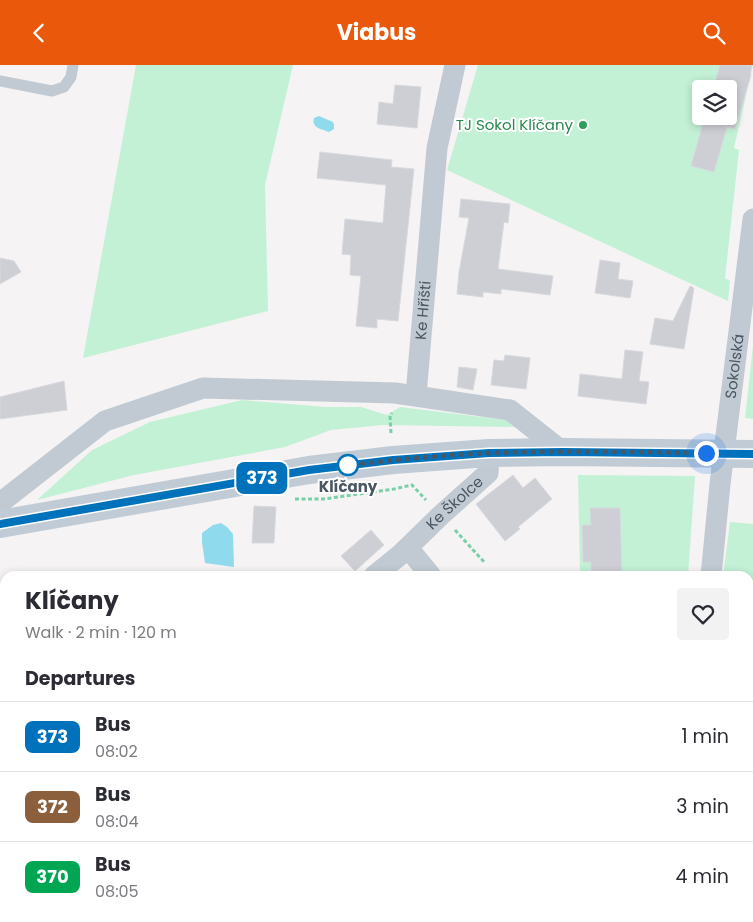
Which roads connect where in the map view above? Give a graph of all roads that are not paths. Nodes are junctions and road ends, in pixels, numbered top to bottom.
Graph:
1 (73, 65) edge
2 (455, 65) edge
3 (0, 81) edge
4 (753, 219) edge
5 (416, 395) junction
6 (563, 452) junction
7 (489, 453) junction
8 (724, 453) junction
9 (753, 454) edge
10 (0, 503) edge
11 (0, 523) edge
12 (408, 548) junction
13 (380, 571) edge
14 (427, 571) edge
15 (711, 571) edge

1 - 3 lane
2 - 5 street, Ke Hřišti
4 - 8 street, Sokolská
5 - 6 street
5 - 10 street
6 - 7 main road
6 - 8 main road
7 - 11 main road
7 - 12 street, Ke Školce
8 - 9 main road
8 - 15 street, Sokolská
12 - 13 street, Ke Školce
12 - 14 street

